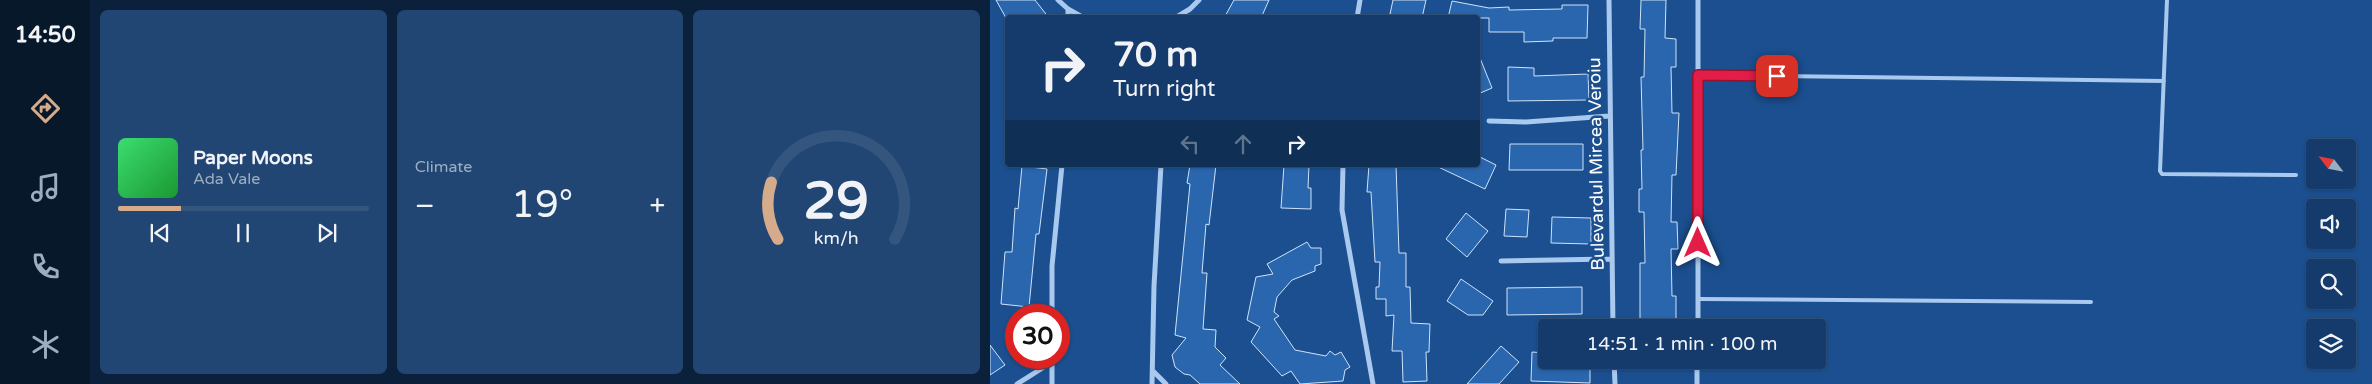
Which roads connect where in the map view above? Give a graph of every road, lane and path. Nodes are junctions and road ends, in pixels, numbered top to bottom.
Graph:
1 (1058, 0) edge
2 (1199, 0) edge
3 (1360, 0) edge
4 (1609, 0) edge
5 (1698, 0) edge
6 (2167, 0) edge
7 (1068, 9) junction
8 (1068, 15) edge
9 (1079, 15) edge
10 (1180, 15) edge
11 (1358, 15) edge
12 (1698, 75) junction
13 (2164, 81) junction
14 (1609, 116) junction
15 (1489, 121) dead end
16 (1062, 167) edge
17 (1161, 167) edge
18 (1343, 167) edge
19 (2296, 176) dead end
20 (1611, 258) junction
21 (1501, 261) dead end
22 (1699, 299) junction
23 (2091, 302) dead end
24 (1052, 304) edge
25 (1613, 319) edge
26 (1698, 319) edge
27 (1039, 369) edge
28 (1052, 369) edge
29 (1614, 369) edge
30 (1697, 369) edge
31 (1153, 371) junction
32 (1017, 384) edge
33 (1052, 384) edge
34 (1152, 384) edge
35 (1166, 384) edge
36 (1373, 384) edge
37 (1615, 384) edge
38 (1697, 384) edge

1 - 7 street
2 - 10 street
3 - 11 street
4 - 14 street, Bulevardul Mircea Veroiu
5 - 12 street
6 - 13 lane
7 - 8 street
7 - 9 street
12 - 13 lane
12 - 22 street
13 - 19 lane
14 - 15 street
14 - 20 street, Bulevardul Mircea Veroiu
16 - 24 street
17 - 31 street
18 - 36 street
20 - 21 street
20 - 25 street, Bulevardul Mircea Veroiu
22 - 23 lane
22 - 26 street
27 - 32 street
28 - 33 street
29 - 37 street
30 - 38 street
31 - 34 street
31 - 35 street

